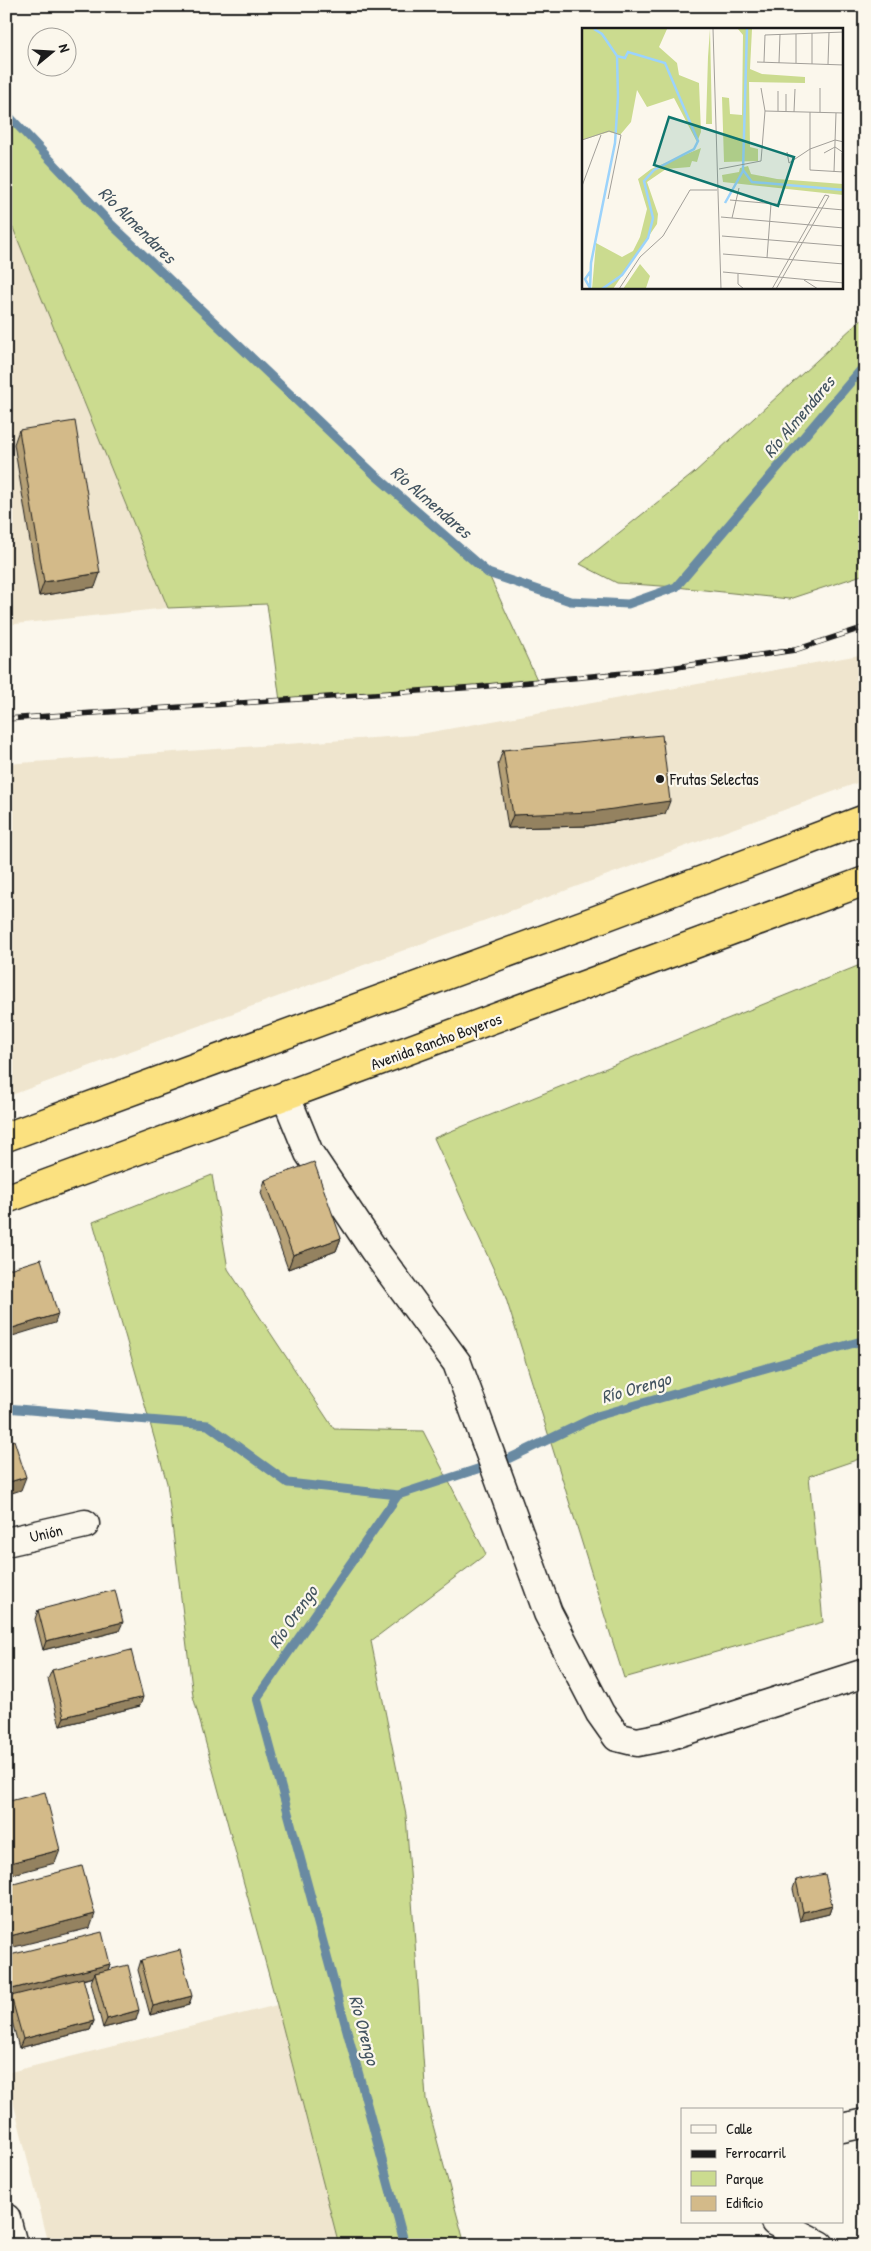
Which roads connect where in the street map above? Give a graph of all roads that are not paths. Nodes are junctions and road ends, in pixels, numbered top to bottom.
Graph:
1 (865, 819) edge
2 (865, 881) edge
3 (286, 1097) junction
4 (6, 1137) edge
5 (6, 1199) edge
6 (85, 1524) dead end
7 (6, 1542) edge
8 (865, 1673) edge
9 (865, 2123) edge
10 (844, 2128) edge
11 (6, 2218) edge
12 (779, 2224) edge
13 (13, 2245) edge
14 (820, 2245) edge

1 - 4 highway
2 - 3 highway, Avenida Rancho Boyeros
3 - 5 highway, Avenida Rancho Boyeros
3 - 8 street
6 - 7 street, Unión
9 - 10 street
11 - 13 street
12 - 14 street

